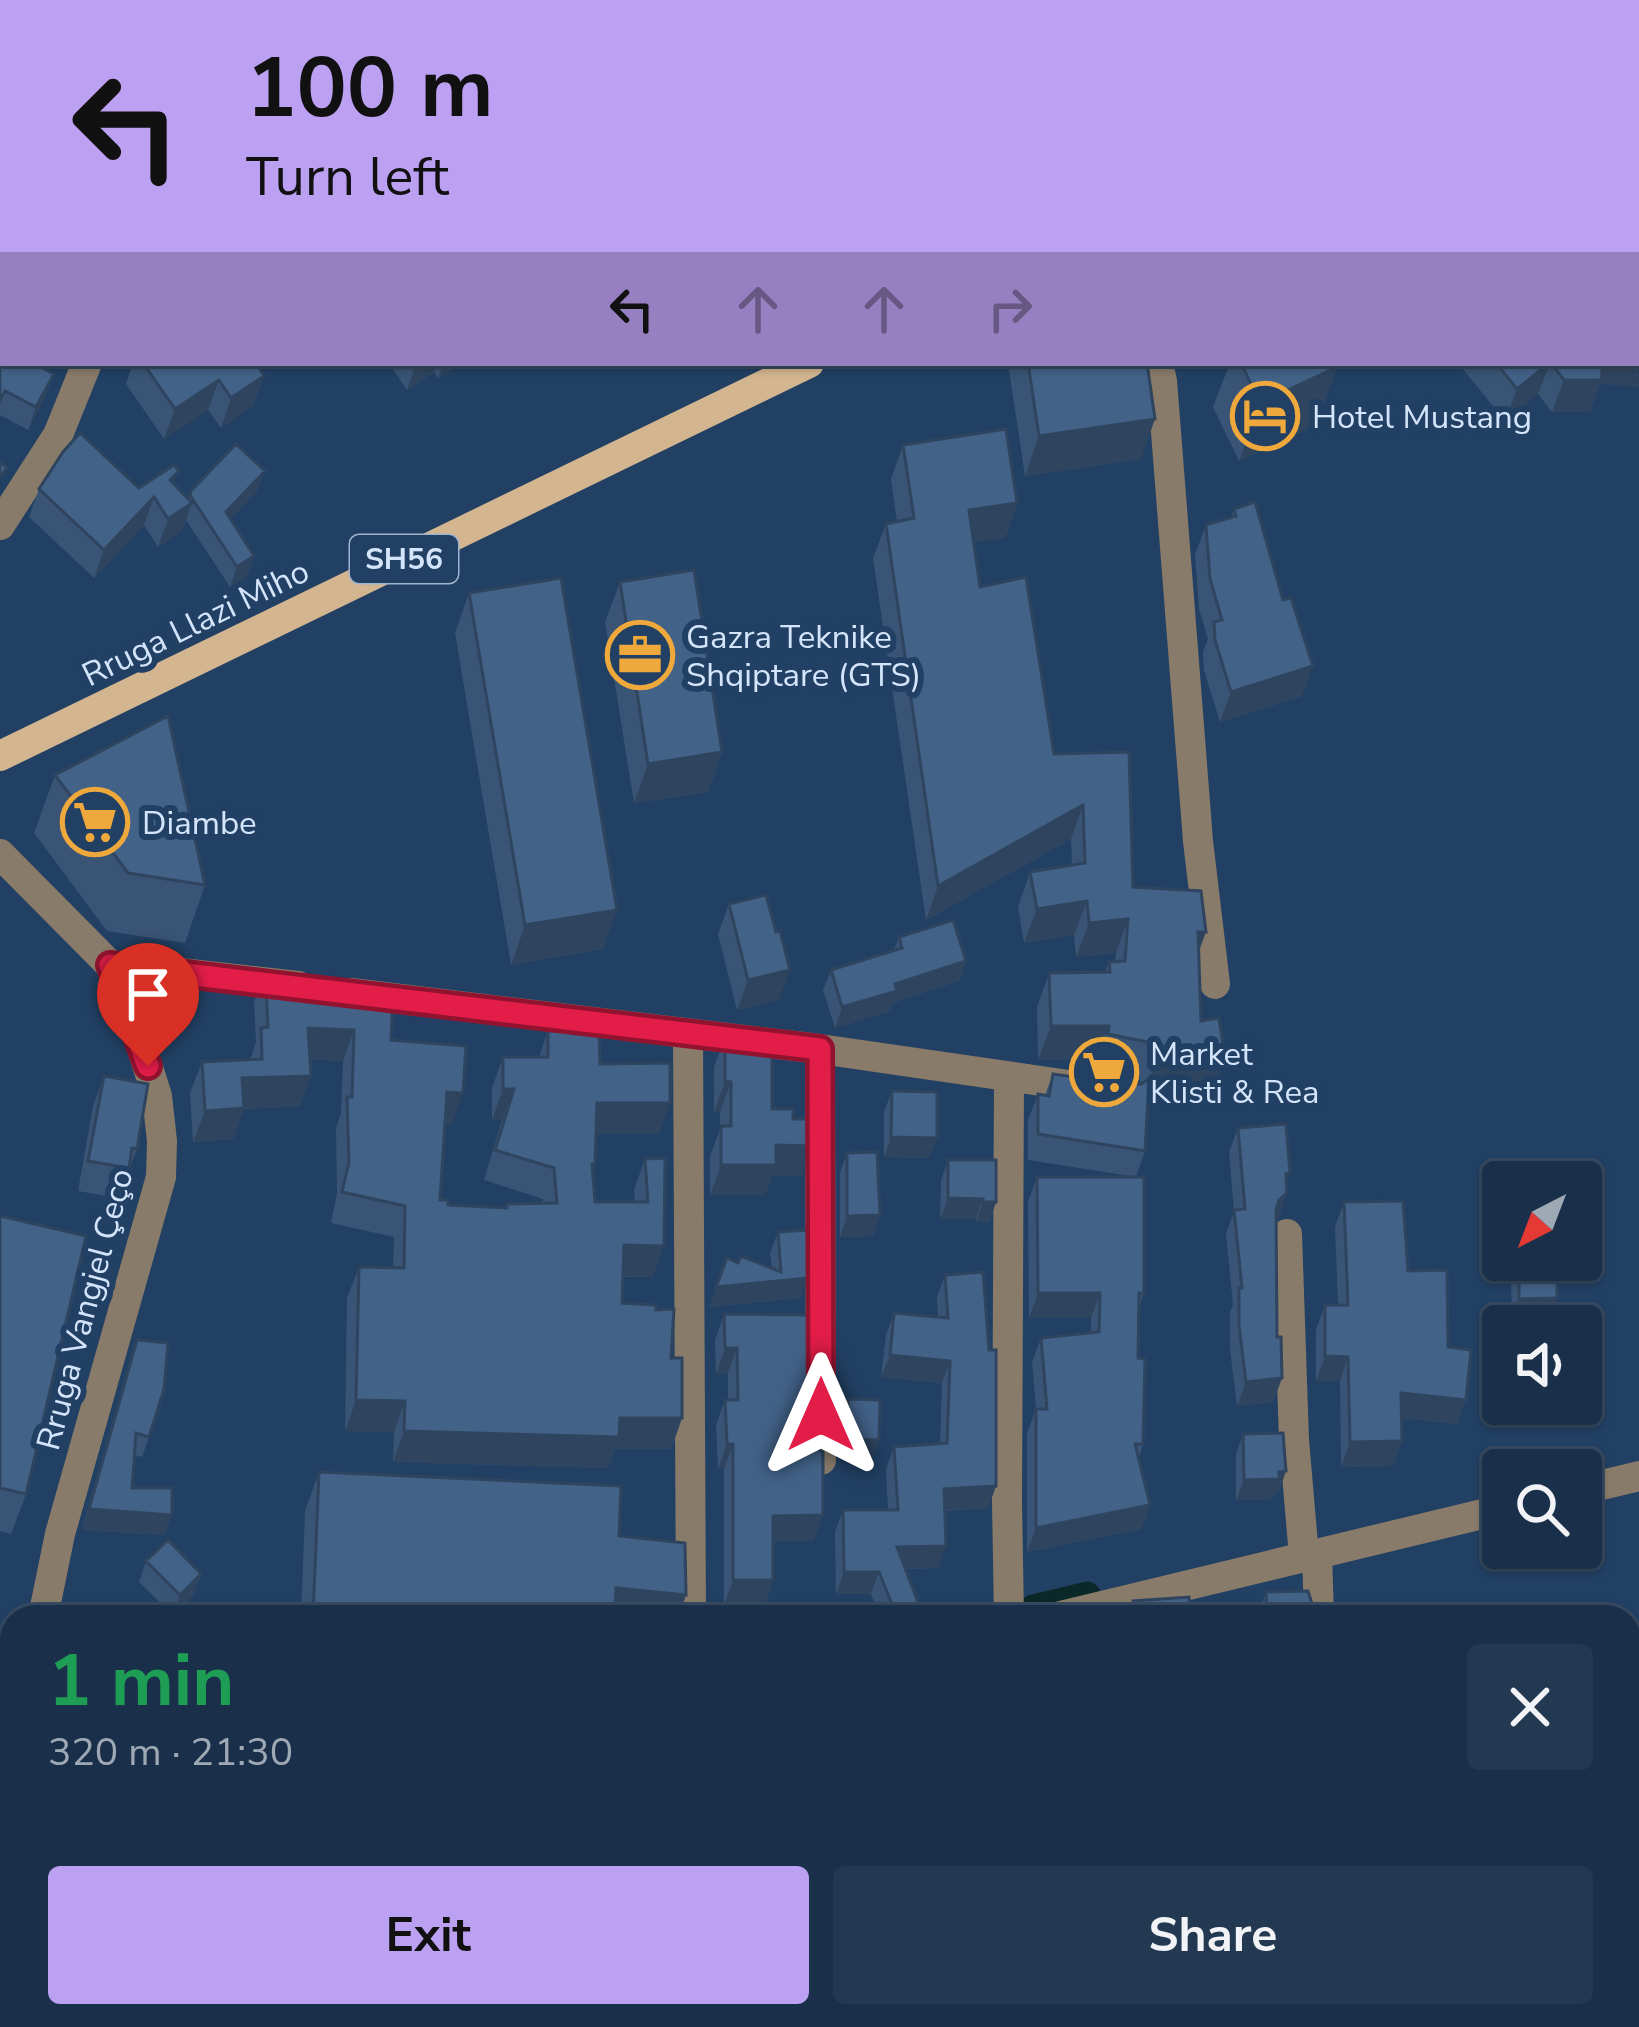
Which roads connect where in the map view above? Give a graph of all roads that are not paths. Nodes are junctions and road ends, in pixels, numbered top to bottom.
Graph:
1 (86, 366) edge
2 (803, 366) edge
3 (1159, 366) edge
4 (0, 525) edge
5 (0, 756) edge
6 (0, 854) edge
7 (110, 965) junction
8 (1215, 984) dead end
9 (688, 1035) junction
10 (820, 1049) junction
11 (1010, 1077) junction
12 (1125, 1092) edge
13 (1287, 1234) dead end
14 (821, 1460) edge
15 (1639, 1476) edge
16 (1602, 1485) edge
17 (1482, 1514) edge
18 (1310, 1555) junction
19 (46, 1605) edge
20 (692, 1605) edge
21 (1010, 1605) edge
22 (1105, 1605) edge
23 (1317, 1605) edge

1 - 4 street
2 - 5 main road, Rruga Llazi Miho / SH56
3 - 8 street
6 - 7 street, Rruga Vangjel Çeço
7 - 9 street
7 - 19 street, Rruga Vangjel Çeço
9 - 10 street
9 - 20 street
10 - 11 street
10 - 14 street
11 - 12 street
11 - 21 street
13 - 18 street
15 - 16 street
17 - 18 street
18 - 22 street
18 - 23 street

